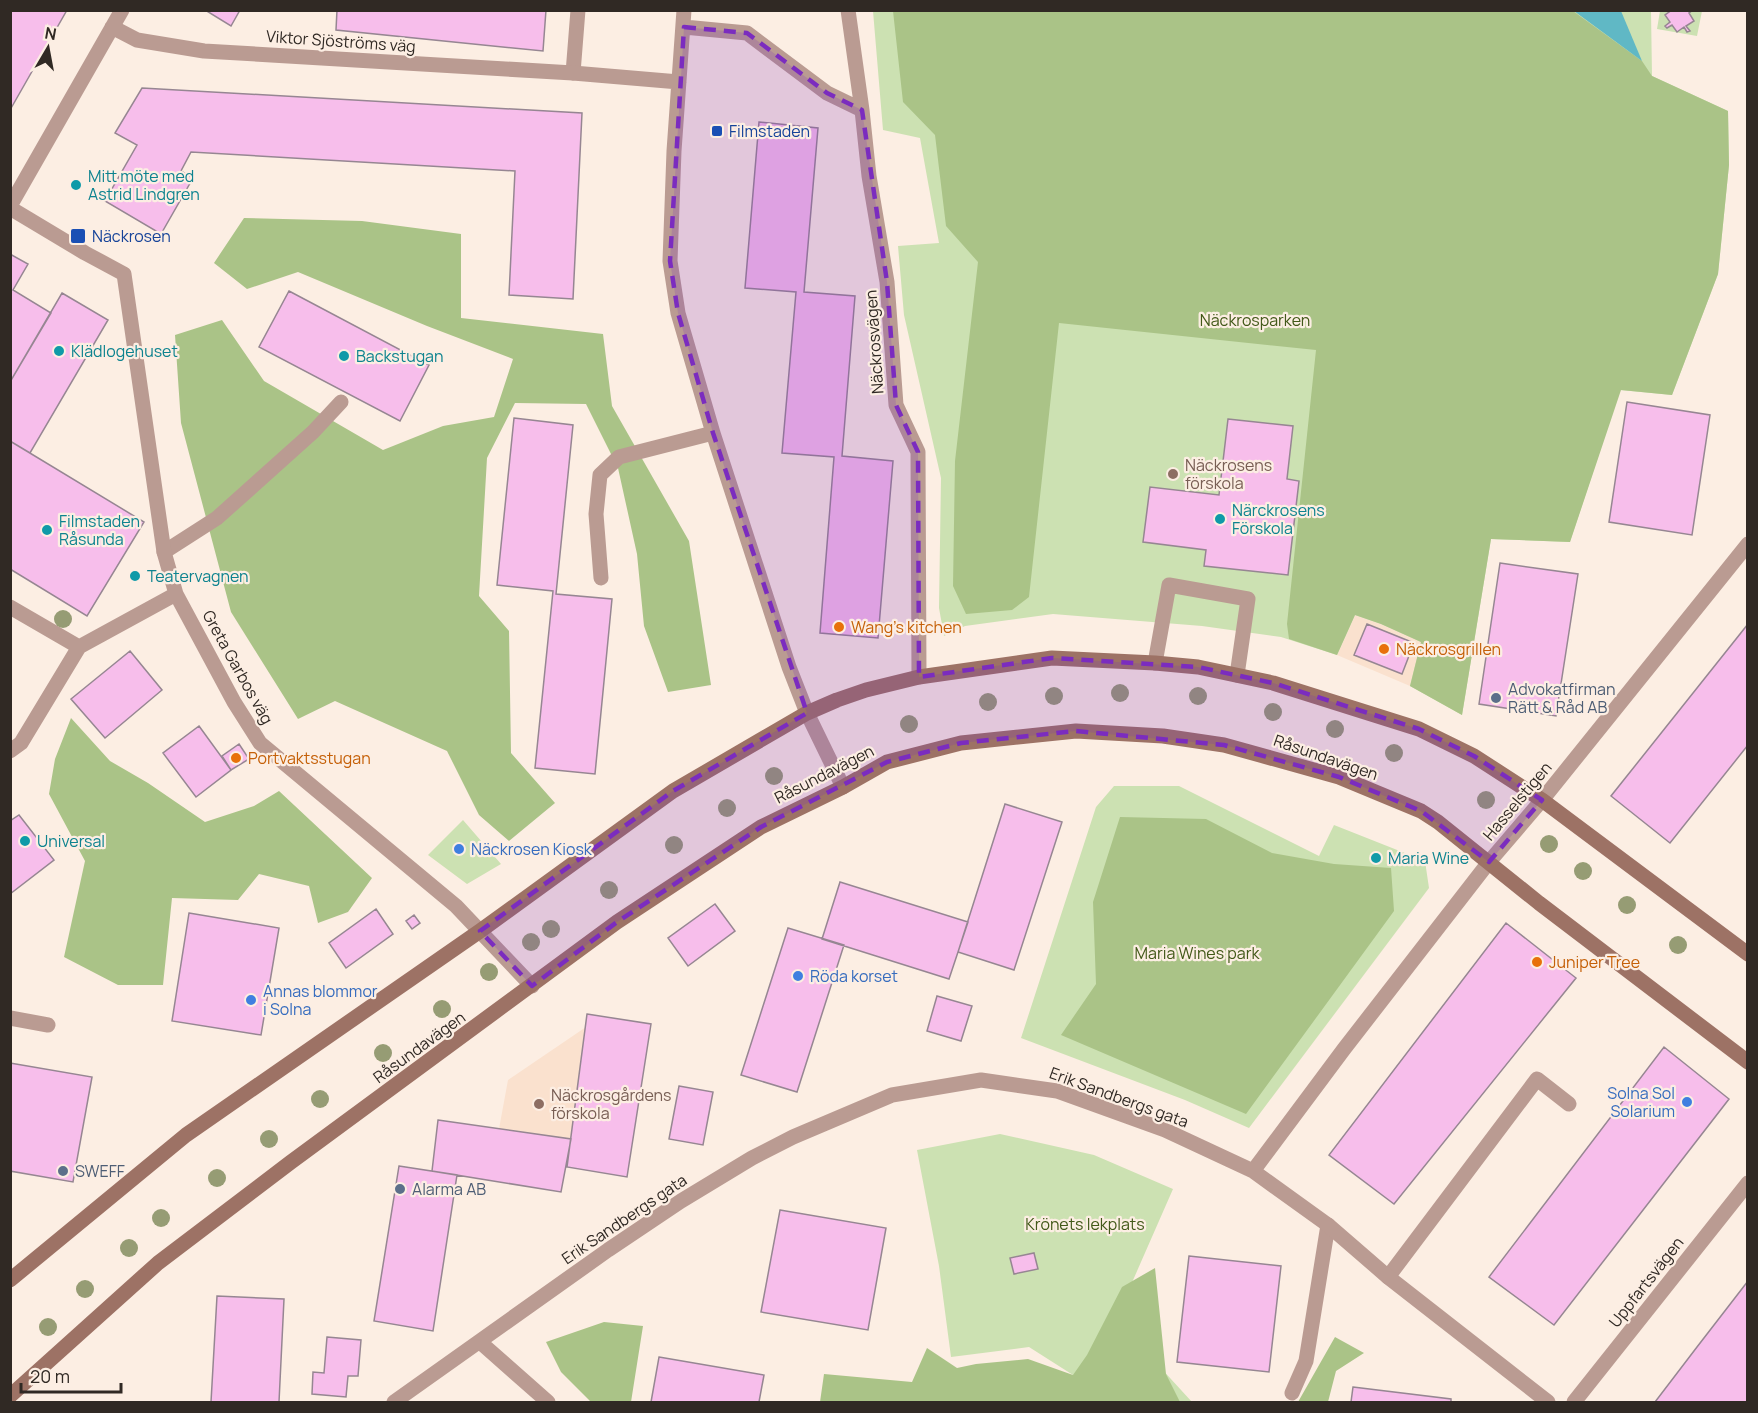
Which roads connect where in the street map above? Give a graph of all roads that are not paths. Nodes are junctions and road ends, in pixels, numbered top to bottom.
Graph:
1 (122, 10) edge
2 (578, 10) edge
3 (684, 10) edge
4 (848, 10) edge
5 (112, 27) junction
6 (684, 27) junction
7 (573, 73) junction
8 (679, 81) junction
9 (862, 110) junction
10 (10, 207) edge
11 (341, 402) dead end
12 (713, 433) junction
13 (1748, 544) edge
14 (164, 552) junction
15 (601, 578) dead end
16 (176, 594) junction
17 (10, 607) edge
18 (79, 647) junction
19 (1155, 663) junction
20 (1237, 675) junction
21 (919, 677) junction
22 (807, 713) junction
23 (10, 752) edge
24 (843, 787) junction
25 (1542, 800) junction
26 (1489, 862) junction
27 (480, 931) junction
28 (1748, 954) edge
29 (532, 986) junction
30 (10, 1018) edge
31 (48, 1025) dead end
32 (1748, 1062) edge
33 (1569, 1104) dead end
34 (1253, 1171) junction
35 (1748, 1183) edge
36 (1328, 1225) junction
37 (1388, 1277) junction
38 (11, 1278) edge
39 (480, 1342) junction
40 (1292, 1393) dead end
41 (10, 1396) edge
42 (394, 1402) edge
43 (548, 1402) edge
44 (1548, 1402) edge
45 (1574, 1402) edge

1 - 5 street
2 - 7 street
3 - 6 street
4 - 9 street, Näckrosvägen
5 - 7 street, Viktor Sjöströms väg
5 - 10 street
6 - 8 street
6 - 9 street
7 - 8 street, Viktor Sjöströms väg
8 - 12 street
9 - 21 street, Näckrosvägen
10 - 14 street, Greta Garbos väg
11 - 14 street
12 - 15 street
12 - 22 street
13 - 25 street, Hasselstigen
14 - 16 street, Greta Garbos väg
16 - 18 street
16 - 27 street, Greta Garbos väg
17 - 18 street
18 - 23 street
19 - 20 street
19 - 20 street
19 - 21 street
20 - 25 street
21 - 22 street
22 - 24 street
22 - 27 street
24 - 26 street, Råsundavägen
24 - 29 street, Råsundavägen
25 - 26 street, Hasselstigen
25 - 28 street
26 - 32 street, Råsundavägen
26 - 34 street, Hasselstigen
27 - 29 street, Greta Garbos väg
27 - 38 street
29 - 41 street, Råsundavägen
30 - 31 street
33 - 37 street
34 - 36 street, Erik Sandbergs gata
34 - 39 street, Erik Sandbergs gata
35 - 45 street, Uppfartsvägen
36 - 37 street, Erik Sandbergs gata
36 - 40 street
37 - 44 street, Erik Sandbergs gata
39 - 42 street, Erik Sandbergs gata
39 - 43 street

